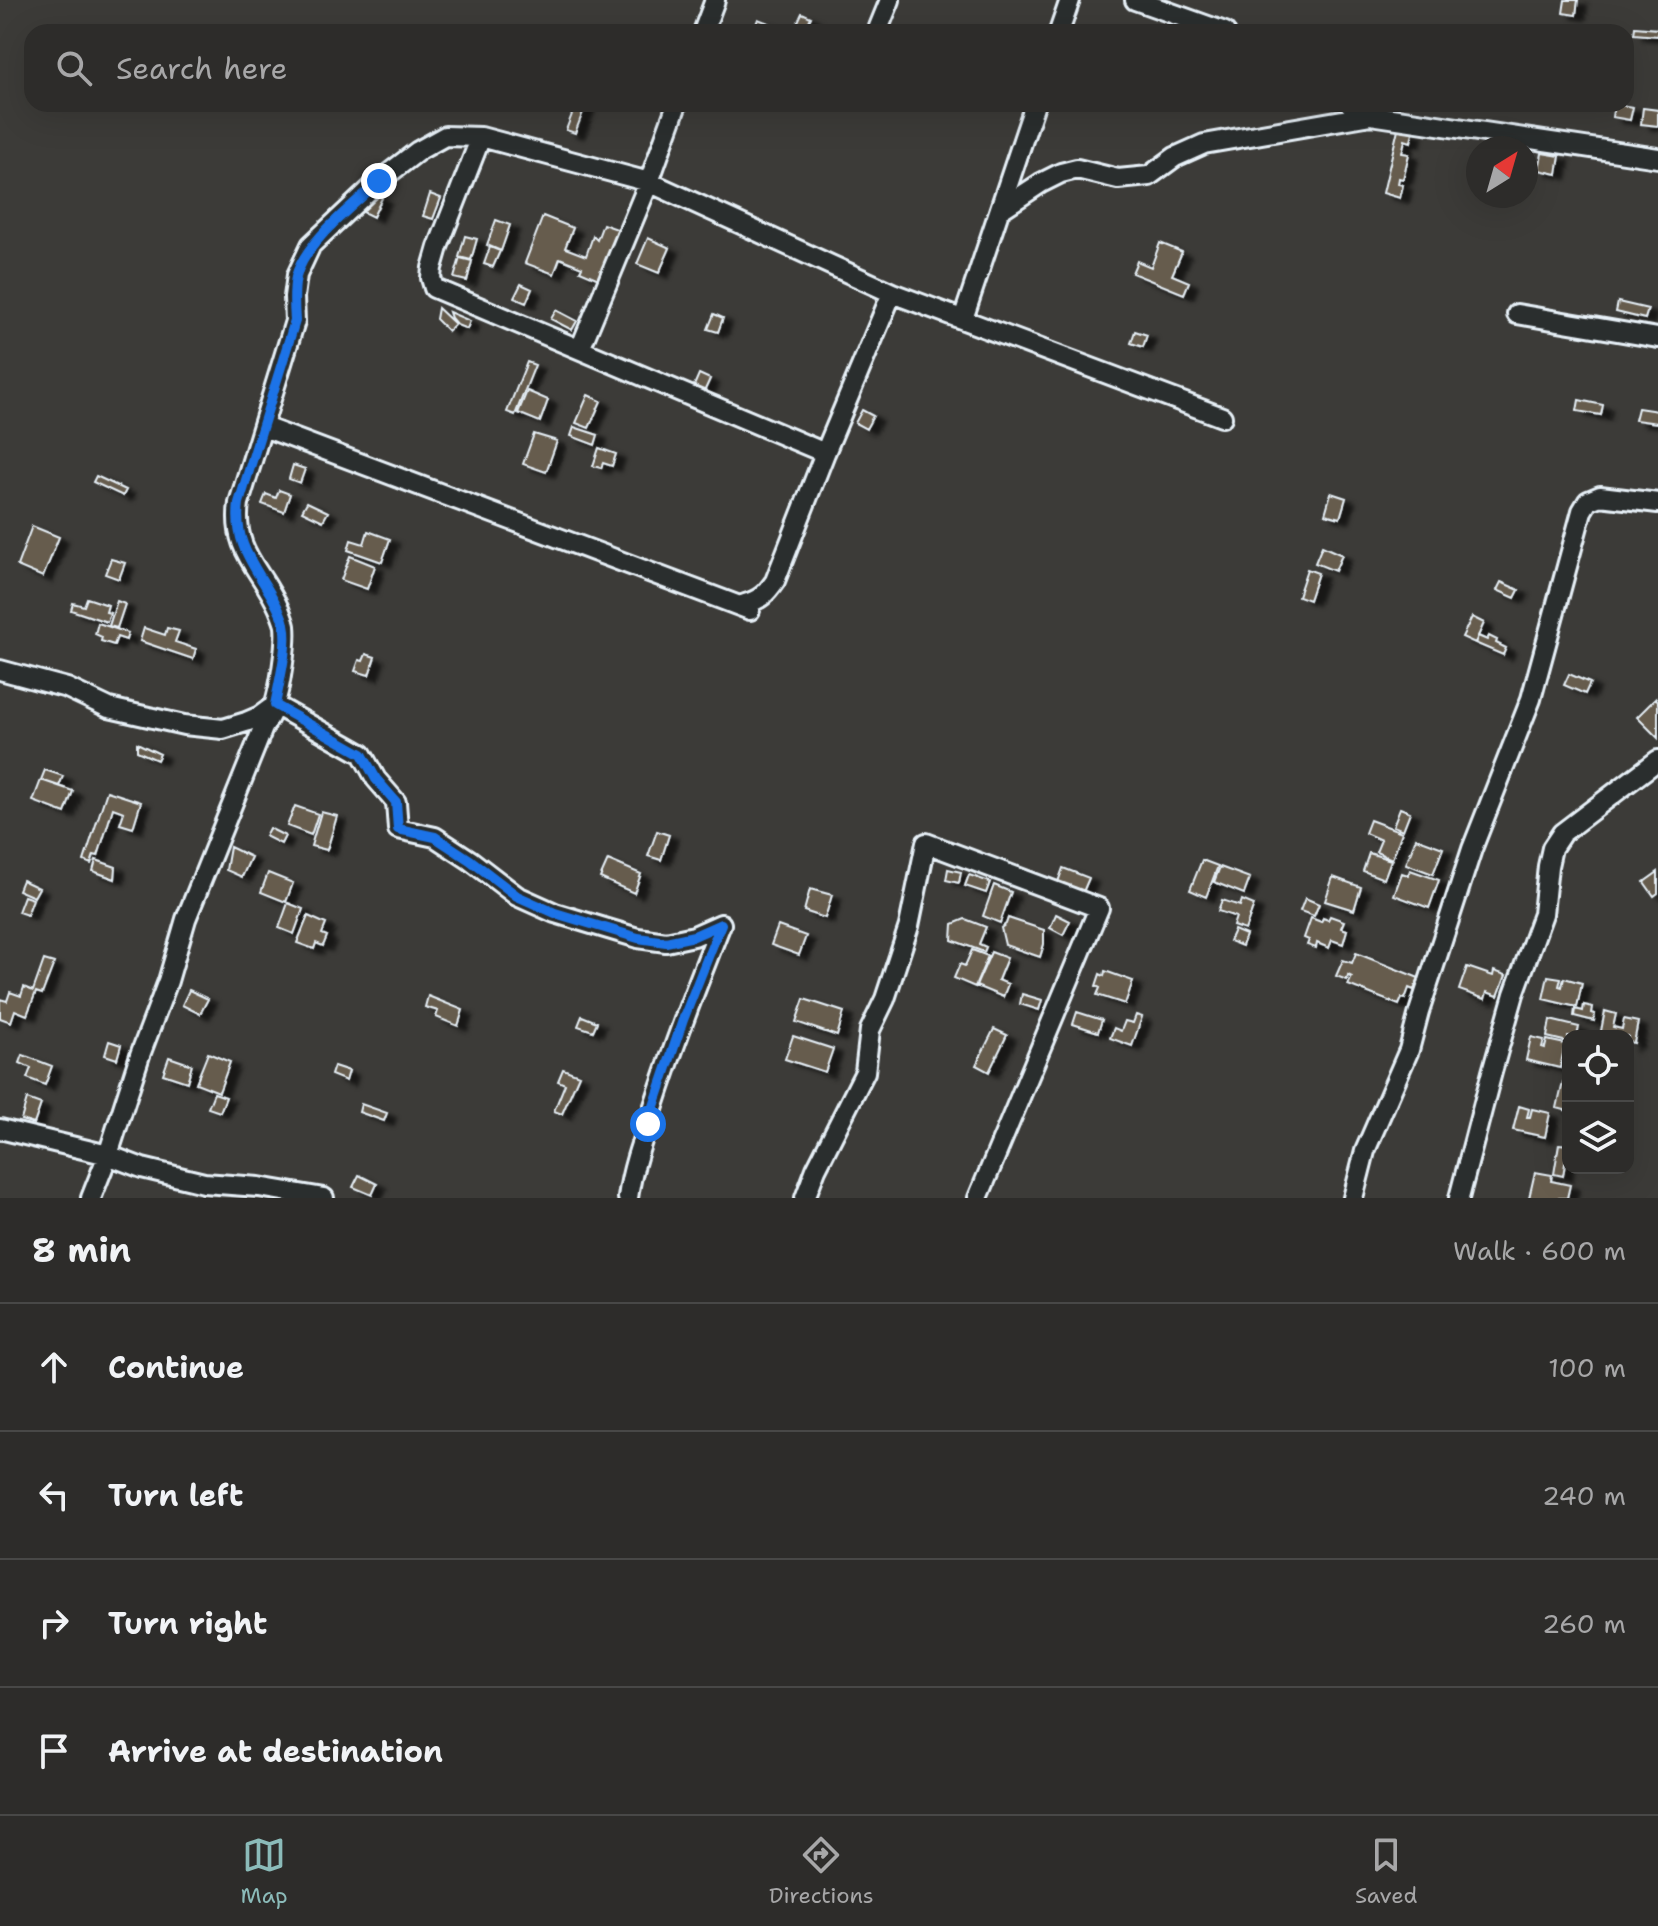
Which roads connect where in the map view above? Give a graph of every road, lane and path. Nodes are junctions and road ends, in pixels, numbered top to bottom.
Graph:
1 (715, 0) edge
2 (890, 0) edge
3 (1070, 0) edge
4 (1135, 0) edge
5 (706, 24) edge
6 (880, 24) edge
7 (1062, 24) edge
8 (1202, 24) edge
9 (674, 112) edge
10 (1032, 112) edge
11 (1365, 112) edge
12 (1371, 115) junction
13 (481, 137) junction
14 (1658, 158) edge
15 (649, 182) junction
16 (1000, 210) junction
17 (892, 293) junction
18 (1517, 314) dead end
19 (963, 319) junction
20 (1658, 338) edge
21 (580, 349) junction
22 (1222, 417) dead end
23 (264, 427) junction
24 (825, 453) junction
25 (1658, 503) edge
26 (0, 670) edge
27 (275, 705) junction
28 (1658, 760) edge
29 (0, 1129) edge
30 (108, 1155) junction
31 (91, 1198) edge
32 (324, 1198) edge
33 (628, 1198) edge
34 (805, 1198) edge
35 (978, 1198) edge
36 (1353, 1198) edge
37 (1459, 1198) edge

1 - 5 street
2 - 6 street
3 - 7 street
4 - 8 street
9 - 15 street
10 - 16 street
11 - 12 street
12 - 14 street
12 - 16 street
13 - 15 street
13 - 21 street
13 - 23 street
15 - 17 street
15 - 21 street
16 - 19 street
17 - 19 street
17 - 24 street
18 - 20 street
19 - 22 street
21 - 24 street
23 - 24 street
23 - 27 street
25 - 36 street
26 - 27 street
27 - 30 street
27 - 33 street
28 - 37 street
29 - 30 street
30 - 31 street
30 - 32 street
34 - 35 street

